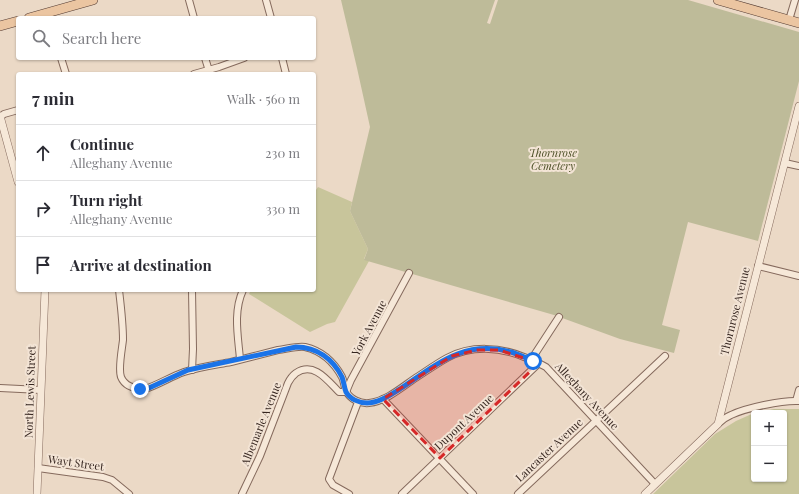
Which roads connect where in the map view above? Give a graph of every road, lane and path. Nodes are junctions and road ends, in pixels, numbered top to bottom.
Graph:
1 (90, 0) edge
2 (189, 0) edge
3 (266, 0) edge
4 (719, 0) edge
5 (795, 0) edge
6 (49, 15) edge
7 (193, 16) edge
8 (270, 16) edge
9 (789, 20) junction
10 (16, 22) edge
11 (799, 23) edge
12 (0, 26) edge
13 (62, 60) edge
14 (206, 60) edge
15 (239, 60) edge
16 (282, 60) edge
17 (65, 72) edge
18 (209, 72) edge
19 (286, 72) edge
20 (799, 106) edge
21 (16, 111) edge
22 (0, 117) edge
23 (785, 163) junction
24 (799, 166) edge
25 (16, 175) edge
26 (758, 266) junction
27 (409, 273) dead end
28 (799, 276) edge
29 (45, 292) edge
30 (119, 292) edge
31 (192, 292) edge
32 (242, 292) edge
33 (559, 317) dead end
34 (665, 356) dead end
35 (240, 359) junction
36 (531, 360) junction
37 (539, 363) junction
38 (192, 370) junction
39 (0, 388) edge
40 (41, 390) junction
41 (799, 390) edge
42 (346, 392) junction
43 (383, 399) junction
44 (798, 401) edge
45 (358, 402) junction
46 (596, 420) junction
47 (718, 424) junction
48 (440, 458) junction
49 (38, 468) junction
50 (655, 484) junction
51 (37, 494) edge
52 (129, 494) edge
53 (242, 494) edge
54 (349, 494) edge
55 (402, 494) edge
56 (473, 494) edge
57 (518, 494) edge
58 (644, 494) edge

1 - 6 main road
2 - 7 street
3 - 8 street
4 - 9 main road
5 - 9 street
9 - 11 main road
10 - 12 main road
13 - 17 street
14 - 18 street
15 - 18 street
16 - 19 street
20 - 23 street, Thornrose Avenue
21 - 22 street
22 - 25 street
23 - 24 street
23 - 26 street, Thornrose Avenue
26 - 28 street
26 - 47 street, Thornrose Avenue
27 - 42 street, York Avenue
29 - 40 street, North Lewis Street
30 - 38 street
31 - 38 street
32 - 35 street
33 - 36 street
34 - 46 street, Lancaster Avenue
35 - 38 street
35 - 42 street
36 - 37 street, Alleghany Avenue
36 - 43 street, Alleghany Avenue
37 - 46 street, Alleghany Avenue
37 - 48 street, Dupont Avenue
39 - 40 street
40 - 49 street, North Lewis Street
41 - 44 street
42 - 45 street
42 - 53 street, Albemarle Avenue
43 - 45 street, Alleghany Avenue
43 - 48 street
44 - 47 street
45 - 54 street
46 - 50 street, Alleghany Avenue
46 - 57 street, Lancaster Avenue
47 - 50 street
48 - 55 street, Dupont Avenue
48 - 56 street
49 - 51 street, North Lewis Street
49 - 52 street, Wayt Street
50 - 58 street

